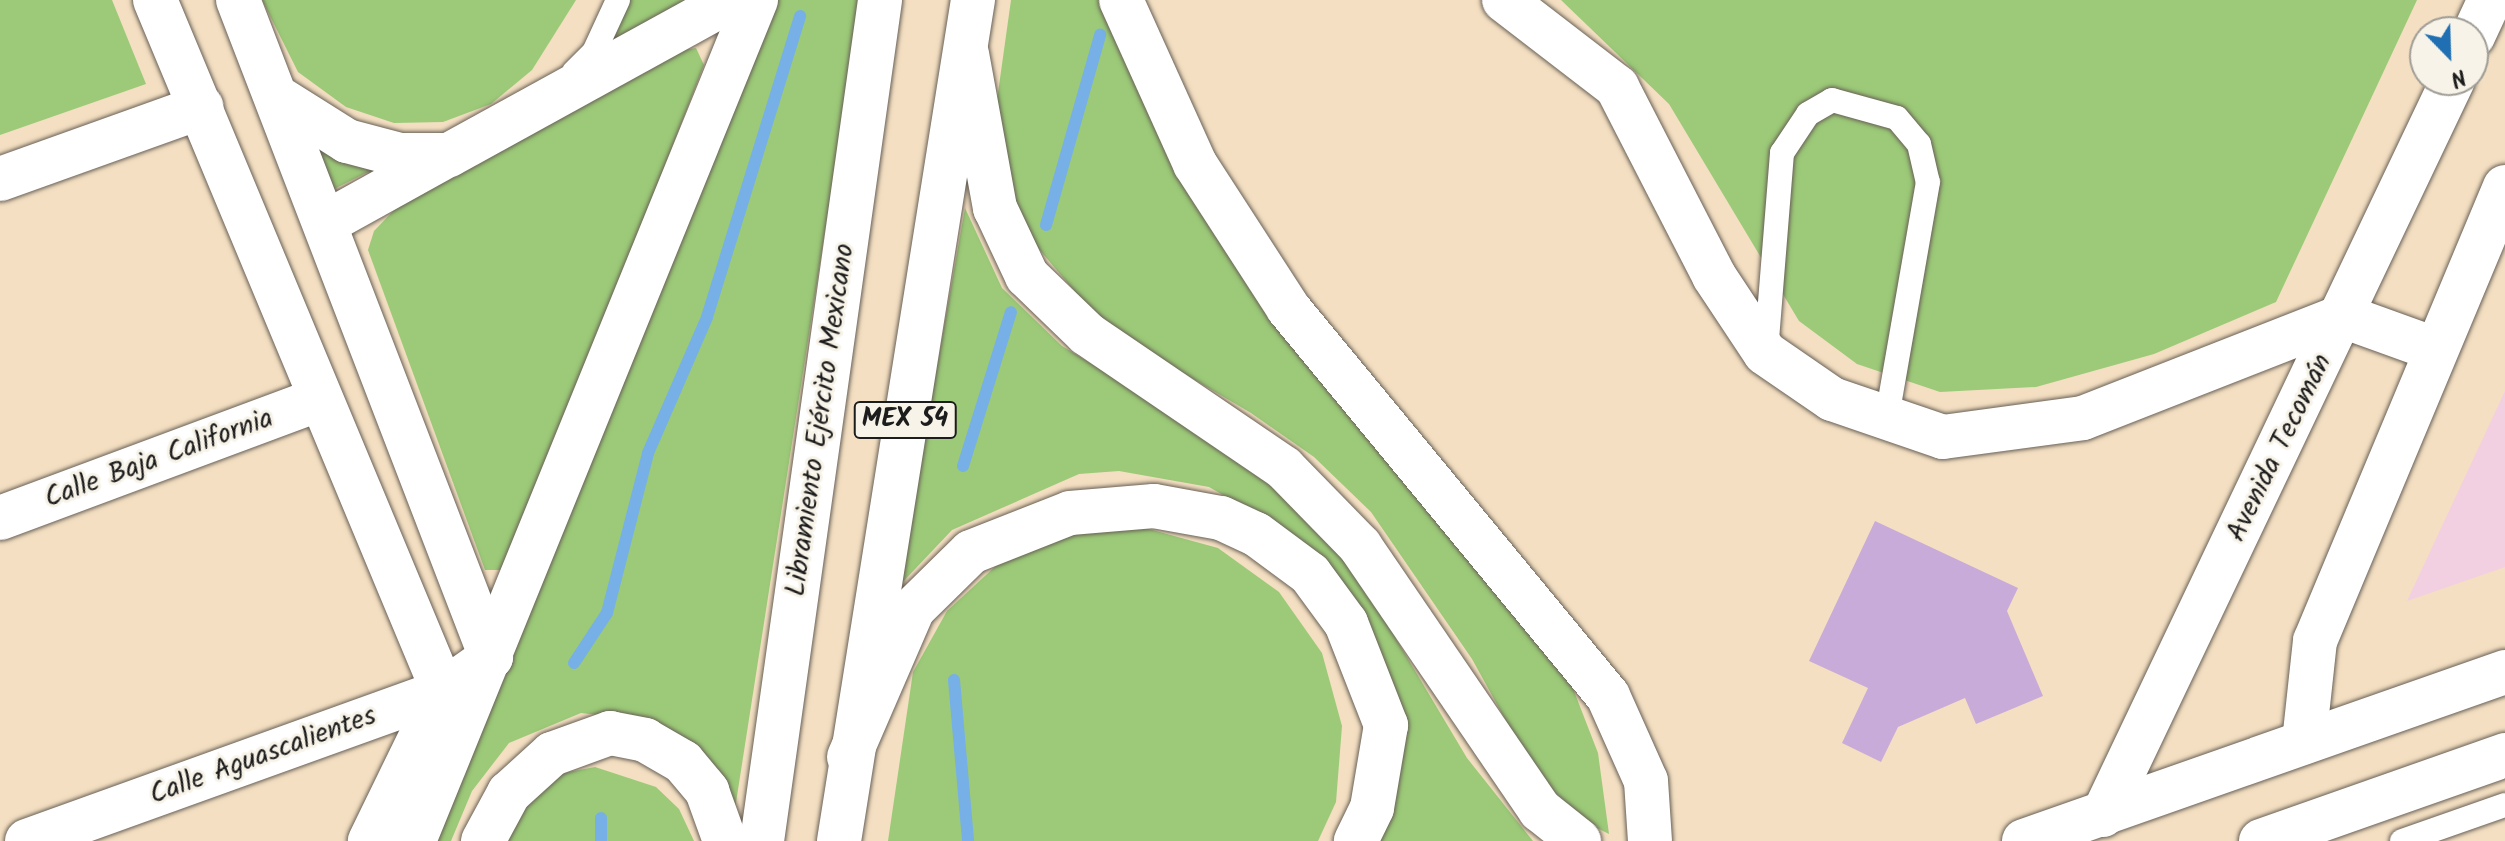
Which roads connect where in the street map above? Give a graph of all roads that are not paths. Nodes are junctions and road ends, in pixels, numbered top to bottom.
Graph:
1 (155, 0) edge
2 (238, 0) edge
3 (618, 0) edge
4 (731, 0) edge
5 (756, 0) edge
6 (880, 0) edge
7 (973, 0) edge
8 (1121, 0) edge
9 (1504, 0) edge
10 (967, 54) junction
11 (2446, 96) edge
12 (282, 100) junction
13 (201, 107) junction
14 (540, 107) junction
15 (449, 155) junction
16 (0, 179) edge
17 (2505, 187) edge
18 (327, 222) junction
19 (2343, 316) junction
20 (2432, 348) junction
21 (1765, 353) junction
22 (318, 400) junction
23 (1887, 417) junction
24 (0, 518) edge
25 (491, 657) junction
26 (2505, 672) edge
27 (443, 691) junction
28 (2304, 742) junction
29 (2505, 755) edge
30 (849, 757) junction
31 (2505, 805) edge
32 (2103, 815) junction
33 (27, 841) edge
34 (370, 841) edge
35 (414, 841) edge
36 (483, 841) edge
37 (725, 841) edge
38 (762, 841) edge
39 (839, 841) edge
40 (1356, 841) edge
41 (1579, 841) edge
42 (1650, 841) edge
43 (2024, 841) edge
44 (2261, 841) edge
45 (2402, 841) edge

1 - 13 main road
2 - 12 main road
3 - 14 lane
4 - 14 main road
5 - 25 main road
6 - 38 main road, Libramiento Ejército Mexicano / MEX 54
7 - 10 main road, MEX 54
8 - 42 main road
9 - 21 main road
10 - 30 main road, MEX 54
10 - 41 main road
11 - 19 main road, Avenida Tecomán
12 - 15 main road
12 - 18 main road
13 - 16 main road
13 - 22 main road
14 - 15 main road
15 - 18 main road
17 - 20 main road
18 - 25 main road
19 - 20 main road
19 - 23 main road
19 - 32 main road, Avenida Tecomán
20 - 28 main road
21 - 23 main road
21 - 23 lane
22 - 24 main road, Calle Baja California
22 - 27 main road
25 - 27 main road, Calle Aguascalientes
25 - 35 main road
26 - 28 main road
27 - 33 main road, Calle Aguascalientes
27 - 34 main road
28 - 32 main road
29 - 44 main road
30 - 39 main road, MEX 54
30 - 40 main road
31 - 45 lane
32 - 43 main road
36 - 37 main road

